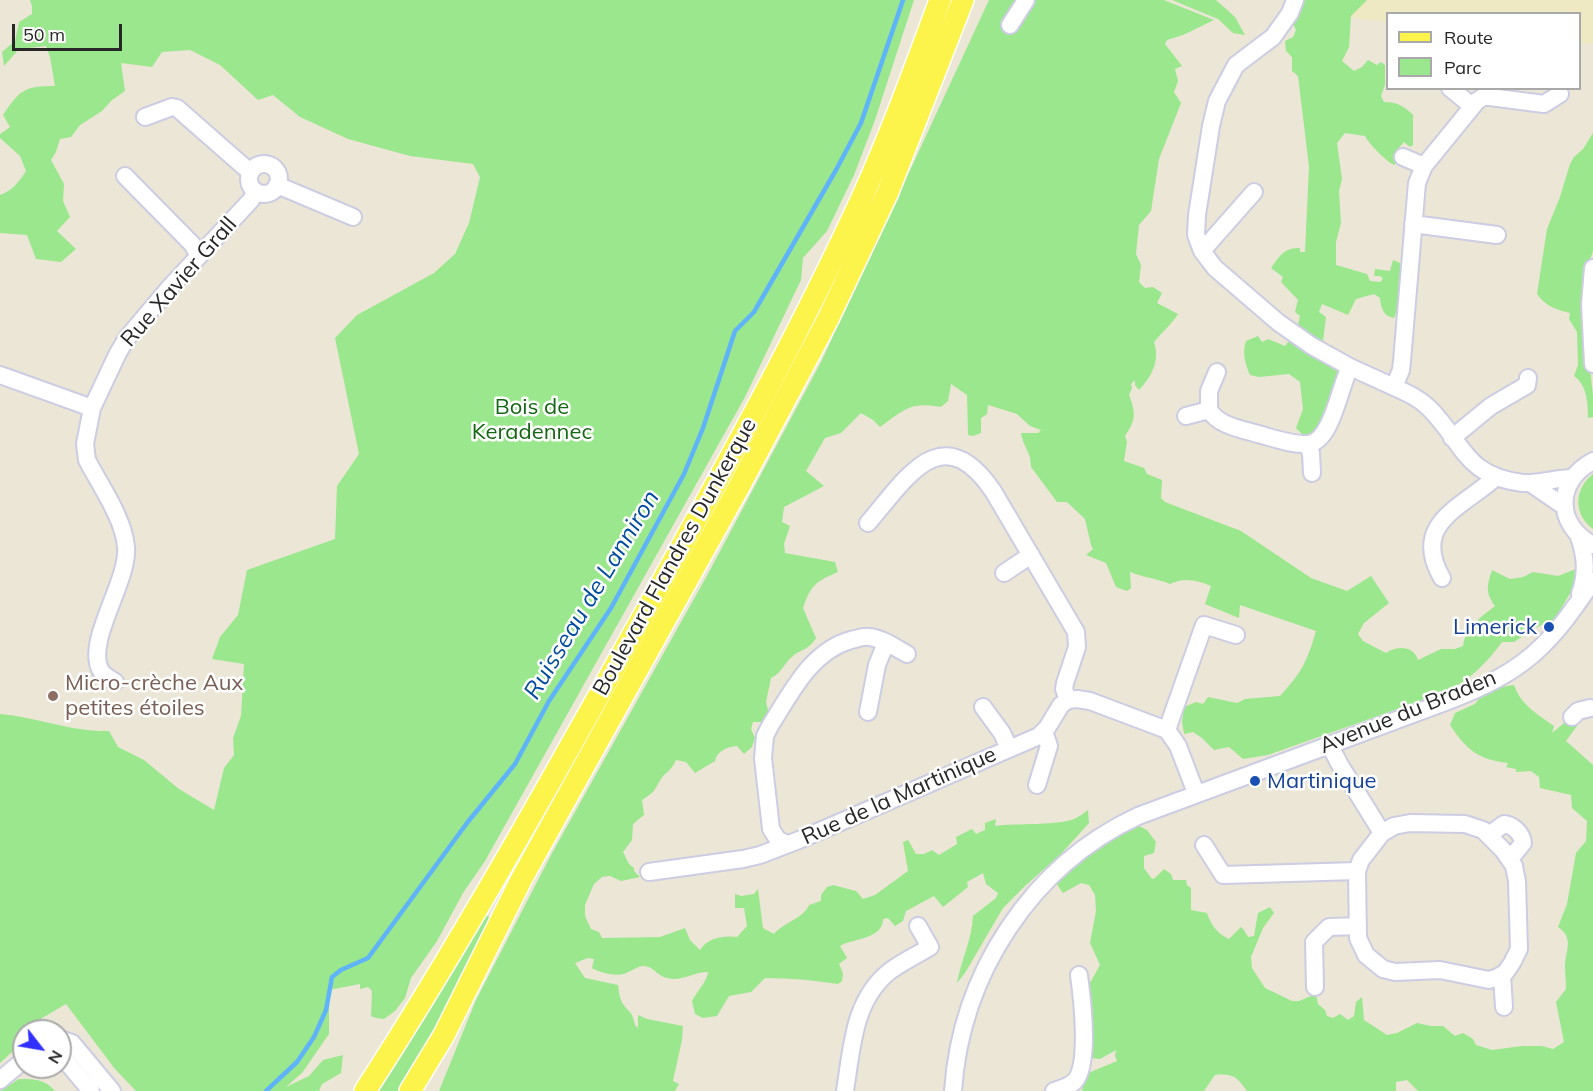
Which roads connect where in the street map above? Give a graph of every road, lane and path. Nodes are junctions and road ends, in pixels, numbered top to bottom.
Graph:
1 (940, 0) edge
2 (963, 0) edge
3 (1026, 0) edge
4 (1295, 0) edge
5 (1010, 25) dead end
6 (1452, 90) edge
7 (1560, 94) dead end
8 (1472, 106) junction
9 (145, 117) dead end
10 (1403, 157) dead end
11 (1424, 166) junction
12 (250, 172) junction
13 (125, 176) dead end
14 (278, 185) junction
15 (255, 192) junction
16 (1254, 192) dead end
17 (353, 216) dead end
18 (1413, 224) junction
19 (1497, 235) dead end
20 (1202, 251) junction
21 (199, 256) junction
22 (1593, 268) edge
23 (1593, 364) edge
24 (1350, 367) junction
25 (1216, 372) dead end
26 (0, 375) edge
27 (1528, 378) dead end
28 (1394, 387) junction
29 (92, 408) junction
30 (1209, 410) junction
31 (1186, 416) dead end
32 (1452, 438) junction
33 (1307, 444) junction
34 (1592, 458) edge
35 (1311, 473) dead end
36 (1496, 477) junction
37 (1572, 478) junction
38 (1530, 483) junction
39 (1565, 507) junction
40 (868, 523) dead end
41 (1586, 541) edge
42 (1031, 555) junction
43 (1004, 573) dead end
44 (1443, 578) dead end
45 (1593, 581) edge
46 (1576, 603) junction
47 (1236, 635) dead end
48 (886, 643) junction
49 (907, 654) dead end
50 (115, 682) dead end
51 (1068, 700) junction
52 (1592, 706) edge
53 (983, 707) dead end
54 (868, 711) dead end
55 (1572, 717) dead end
56 (1167, 730) junction
57 (1044, 732) junction
58 (1329, 744) junction
59 (1009, 748) junction
60 (1038, 785) dead end
61 (1196, 794) junction
62 (1382, 833) junction
63 (1489, 835) junction
64 (788, 844) junction
65 (1204, 844) dead end
66 (1510, 859) junction
67 (1357, 871) junction
68 (649, 872) dead end
69 (918, 926) dead end
70 (1358, 926) junction
71 (1079, 975) dead end
72 (1502, 975) junction
73 (1315, 987) dead end
74 (1504, 1007) dead end
75 (439, 1042) junction
76 (72, 1043) edge
77 (72, 1068) edge
78 (12, 1070) edge
79 (0, 1080) edge
80 (91, 1091) edge
81 (112, 1091) edge
82 (365, 1091) edge
83 (410, 1091) edge
84 (421, 1091) edge
85 (844, 1091) edge
86 (953, 1091) edge
87 (1054, 1091) edge

1 - 82 main road, Boulevard Flandres Dunkerque
2 - 75 main road, Boulevard Flandres Dunkerque
3 - 5 street
4 - 20 street
6 - 8 street
7 - 8 street
8 - 11 street
9 - 12 street
10 - 11 street
11 - 18 street
12 - 14 street
12 - 15 street
13 - 21 street
14 - 15 street
14 - 17 street
15 - 21 street, Rue Xavier Grall
16 - 20 street
18 - 19 street
18 - 28 street
20 - 24 street
21 - 29 street, Rue Xavier Grall
22 - 23 street
24 - 28 street
24 - 33 street
25 - 30 street
26 - 29 street
27 - 32 street
28 - 32 street
29 - 50 street, Rue Xavier Grall
30 - 31 street
30 - 33 street
32 - 36 street
33 - 35 street
34 - 37 street
36 - 38 street
36 - 44 street
37 - 38 street
37 - 39 street
38 - 39 street
39 - 41 street, Avenue du Braden
40 - 42 street
41 - 46 street, Avenue du Braden
42 - 43 street
42 - 51 street
45 - 46 street, Avenue du Braden
46 - 58 street, Avenue du Braden
47 - 56 street
48 - 49 street, Rue de la Martinique
48 - 54 street
48 - 64 street, Rue de la Martinique
51 - 56 street
51 - 57 street
52 - 55 street
53 - 59 street, Rue de la Martinique
56 - 61 street
57 - 59 street, Rue de la Martinique
57 - 60 street
58 - 61 street, Avenue du Braden
58 - 62 street
59 - 64 street, Rue de la Martinique
61 - 86 street, Avenue du Braden
62 - 63 street
62 - 67 street
63 - 66 street
63 - 66 street
64 - 68 street, Rue de la Martinique
65 - 67 street
66 - 72 street
67 - 70 street
69 - 85 street
70 - 72 street
70 - 73 street
71 - 87 street
72 - 74 street
75 - 83 main road, Boulevard Flandres Dunkerque
75 - 84 main road
76 - 81 street
77 - 80 street
78 - 79 street

